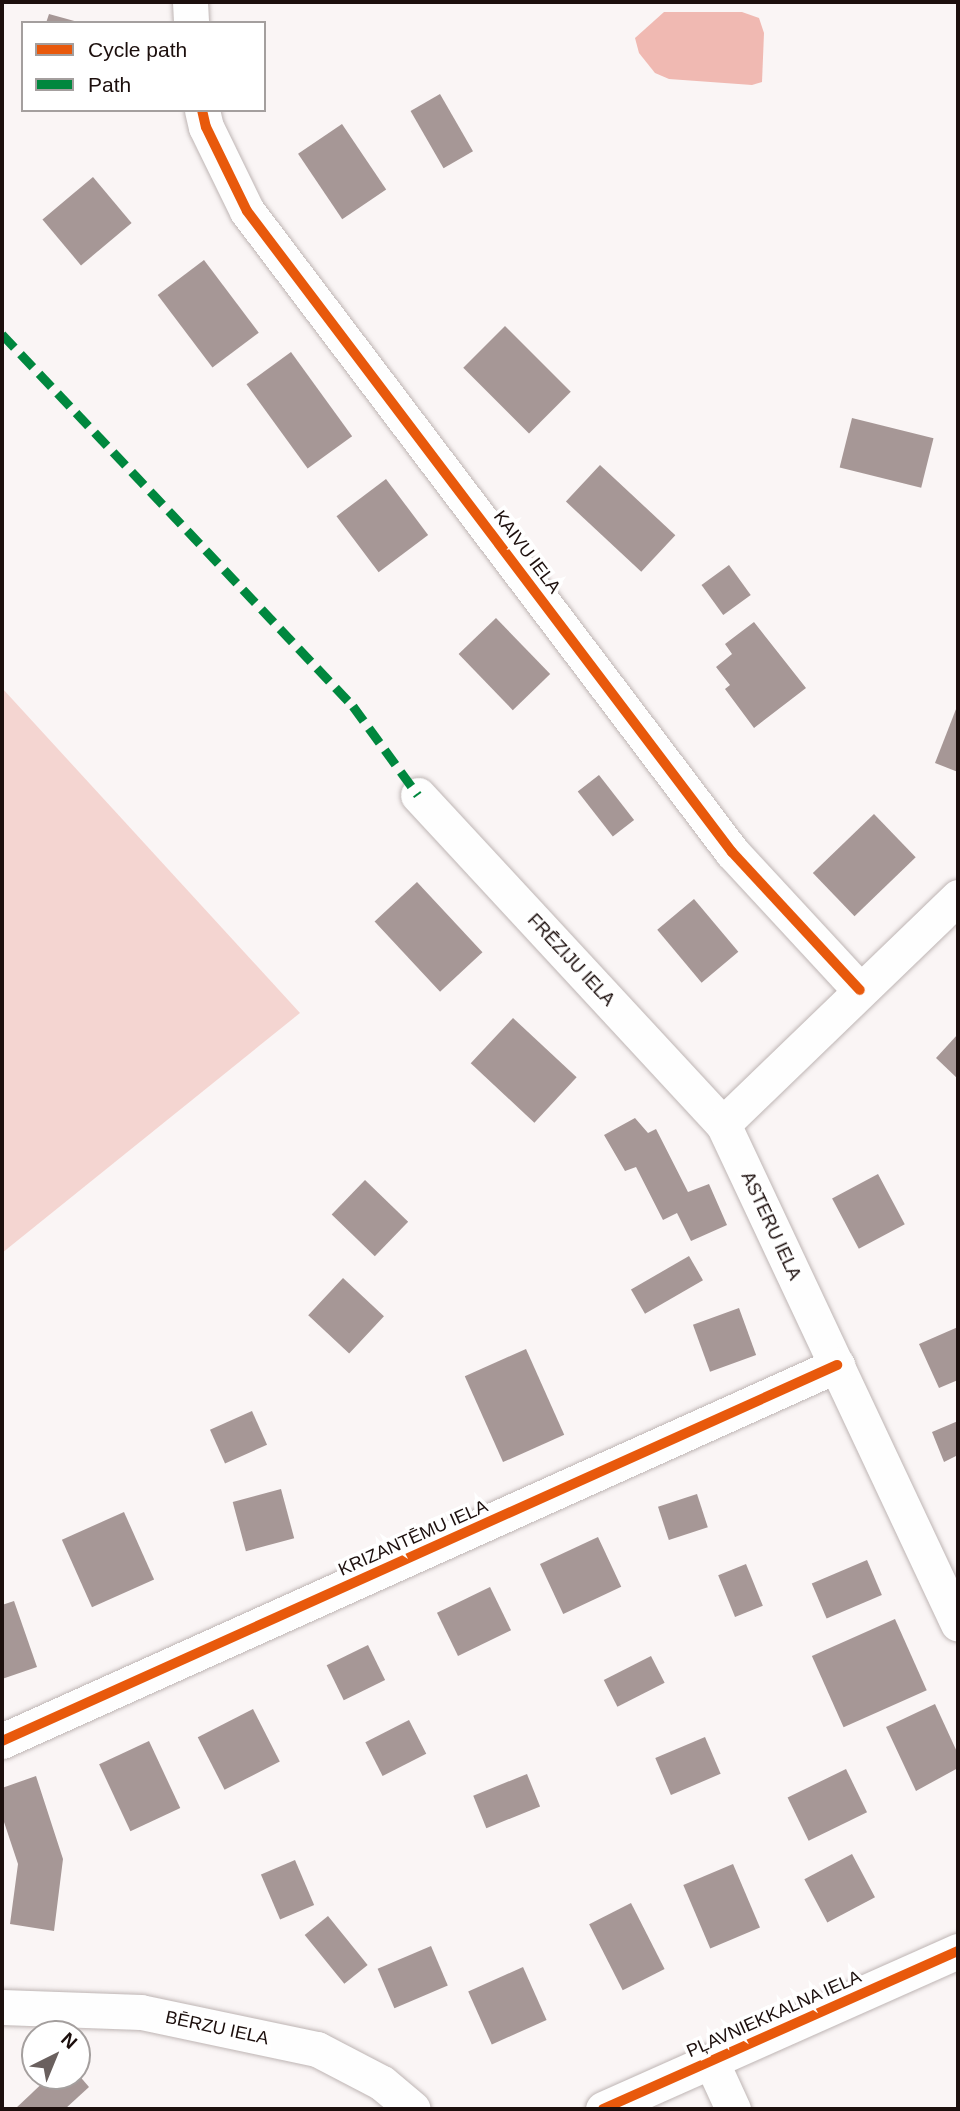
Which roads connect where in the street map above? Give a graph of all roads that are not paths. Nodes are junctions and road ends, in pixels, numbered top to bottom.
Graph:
1 (190, 2) edge
2 (191, 21) edge
3 (202, 112) edge
4 (418, 795) dead end
5 (958, 898) edge
6 (860, 990) junction
7 (723, 1124) junction
8 (837, 1365) junction
9 (958, 1624) edge
10 (2, 1741) edge
11 (958, 1951) edge
12 (2, 2007) edge
13 (711, 2061) junction
14 (413, 2109) edge
15 (603, 2109) edge
16 (733, 2109) edge

1 - 2 street
3 - 6 street, KAIVU IELA
4 - 7 street, FRĒZIJU IELA
5 - 6 street
6 - 7 street
7 - 8 street, ASTERU IELA
8 - 9 street, ASTERU IELA
8 - 10 street, KRIZANTĒMU IELA
11 - 13 street, PĻAVNIEKKALNA IELA
12 - 14 street, BĒRZU IELA
13 - 15 street, PĻAVNIEKKALNA IELA
13 - 16 street

